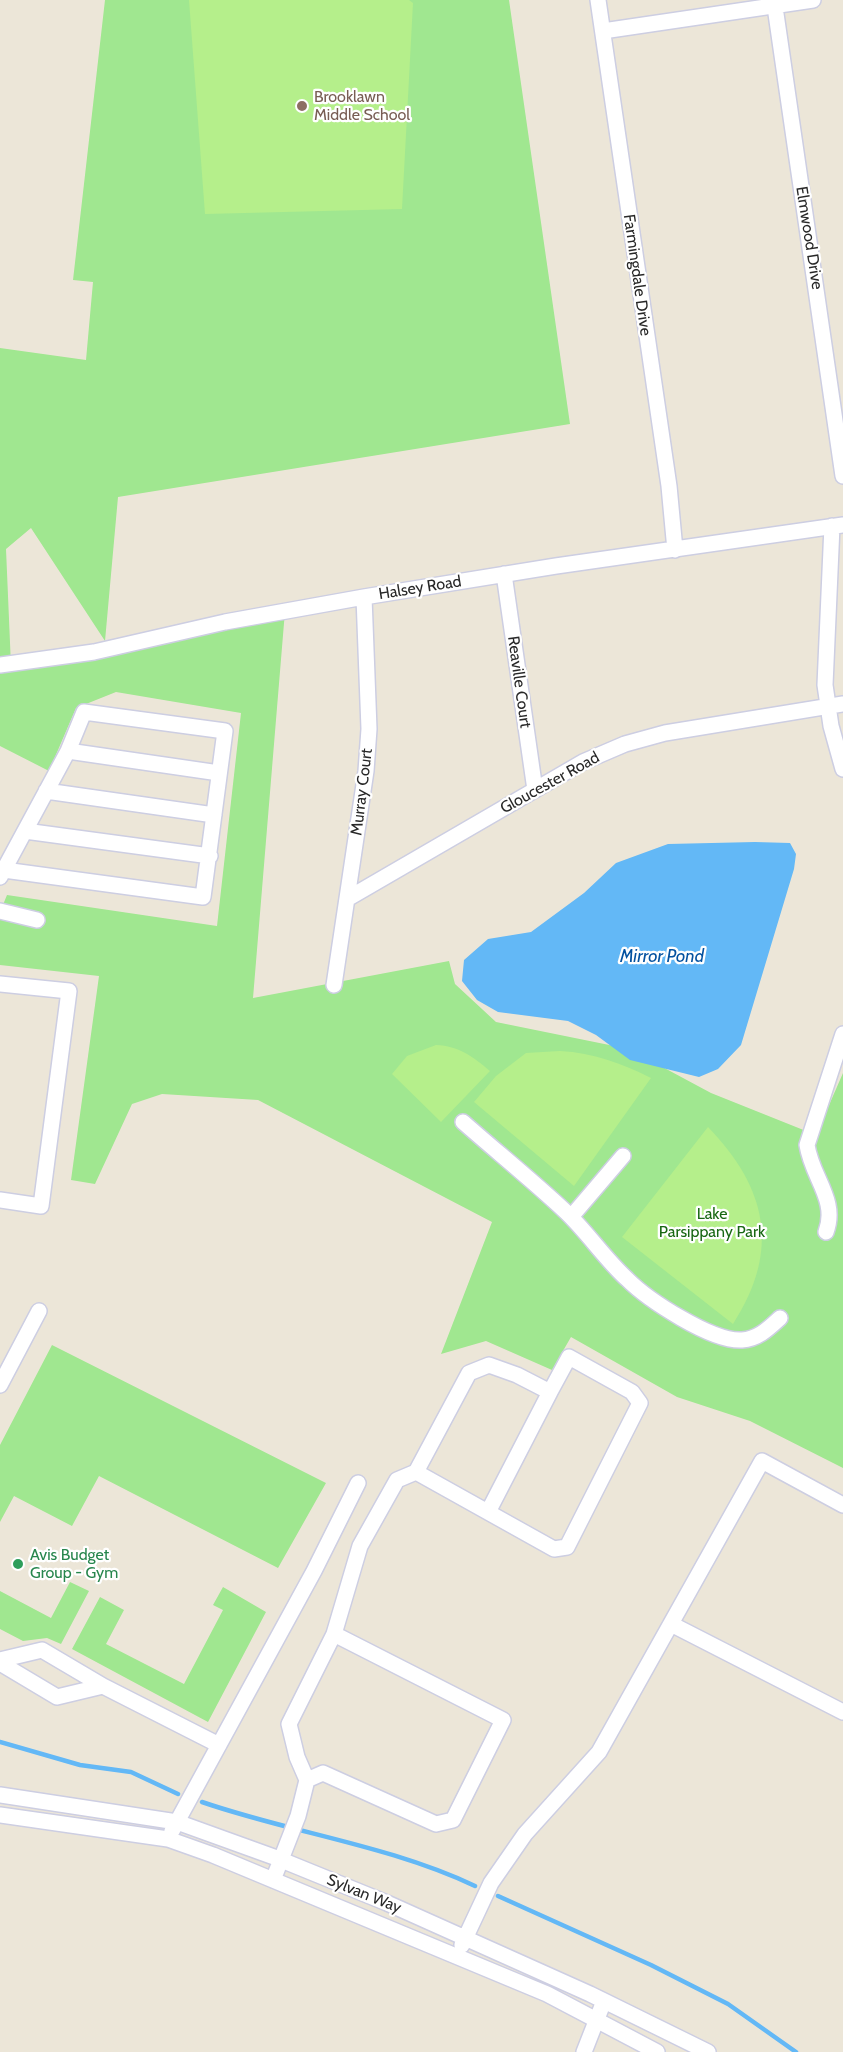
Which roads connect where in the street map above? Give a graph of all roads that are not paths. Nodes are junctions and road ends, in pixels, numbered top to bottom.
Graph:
1 (598, 0) edge
2 (813, 0) edge
3 (774, 3) edge
4 (603, 31) junction
5 (843, 476) edge
6 (837, 526) edge
7 (675, 550) junction
8 (504, 574) junction
9 (364, 597) junction
10 (0, 665) edge
11 (843, 704) edge
12 (827, 706) junction
13 (68, 751) junction
14 (843, 769) edge
15 (219, 773) junction
16 (535, 790) junction
17 (46, 791) junction
18 (214, 815) junction
19 (25, 831) junction
20 (210, 856) junction
21 (2, 874) edge
22 (347, 898) junction
23 (0, 911) edge
24 (37, 920) dead end
25 (0, 984) edge
26 (334, 985) dead end
27 (843, 1034) edge
28 (463, 1122) dead end
29 (623, 1156) dead end
30 (0, 1200) edge
31 (571, 1217) junction
32 (826, 1232) dead end
33 (39, 1311) dead end
34 (780, 1317) dead end
35 (0, 1385) edge
36 (550, 1392) junction
37 (416, 1472) junction
38 (358, 1483) dead end
39 (843, 1505) edge
40 (488, 1512) junction
41 (671, 1624) junction
42 (334, 1634) junction
43 (0, 1662) edge
44 (103, 1686) junction
45 (843, 1712) edge
46 (219, 1745) junction
47 (307, 1780) junction
48 (0, 1795) edge
49 (0, 1815) edge
50 (177, 1822) junction
51 (168, 1839) junction
52 (281, 1860) junction
53 (273, 1880) junction
54 (466, 1938) junction
55 (456, 1956) junction
56 (604, 2001) junction
57 (645, 2021) junction
58 (595, 2022) junction
59 (632, 2046) edge
60 (584, 2052) edge
61 (657, 2052) edge
62 (708, 2052) edge

1 - 4 street, Farmingdale Drive
2 - 3 street
3 - 4 street
3 - 5 street, Elmwood Drive
4 - 7 street, Farmingdale Drive
6 - 7 street, Halsey Road
6 - 12 street
7 - 8 street, Halsey Road
8 - 9 street, Halsey Road
8 - 16 street, Reaville Court
9 - 10 street, Halsey Road
9 - 22 street, Murray Court
11 - 12 street, Gloucester Road
12 - 14 street
12 - 16 street, Gloucester Road
13 - 15 street
13 - 15 street
13 - 17 street
15 - 18 street
16 - 22 street, Gloucester Road
17 - 18 street
17 - 19 street
18 - 20 street
19 - 20 street
19 - 21 street
20 - 21 street
22 - 26 street, Murray Court
23 - 24 street
25 - 30 street
27 - 32 street
28 - 31 street
29 - 31 street
31 - 34 street
33 - 35 street
36 - 37 street
36 - 40 street
36 - 40 street
37 - 40 street
37 - 42 street
38 - 46 street
39 - 41 street
41 - 45 street
41 - 54 street
42 - 47 street
42 - 47 street
43 - 44 street
43 - 44 street
44 - 46 street
46 - 50 street
47 - 52 street
48 - 50 street, Sylvan Way
49 - 51 street, Sylvan Way
50 - 51 street
50 - 52 street, Sylvan Way
51 - 53 street, Sylvan Way
52 - 53 street
52 - 54 street, Sylvan Way
53 - 55 street, Sylvan Way
54 - 55 street
54 - 56 street, Sylvan Way
55 - 58 street, Sylvan Way
56 - 57 street, Sylvan Way
56 - 58 street
57 - 59 street
57 - 62 street, Sylvan Way
58 - 59 street, Sylvan Way
58 - 60 street
59 - 61 street, Sylvan Way

